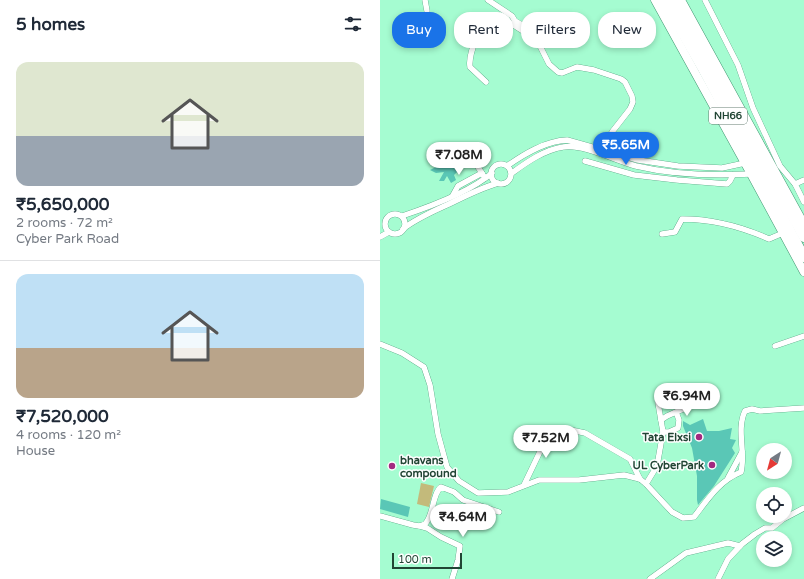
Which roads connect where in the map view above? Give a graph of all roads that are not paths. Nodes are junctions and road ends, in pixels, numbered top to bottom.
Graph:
1 (426, 0) edge
2 (488, 0) edge
3 (655, 0) edge
4 (664, 0) edge
5 (674, 0) edge
6 (681, 0) edge
7 (705, 0) edge
8 (427, 11) dead end
9 (521, 26) edge
10 (521, 28) edge
11 (541, 48) edge
12 (486, 82) dead end
13 (604, 150) junction
14 (585, 161) dead end
15 (434, 162) dead end
16 (745, 163) junction
17 (507, 166) junction
18 (482, 173) junction
19 (492, 173) junction
20 (512, 174) junction
21 (752, 174) junction
22 (733, 175) junction
23 (485, 178) junction
24 (804, 180) edge
25 (498, 183) junction
26 (794, 184) junction
27 (454, 195) junction
28 (804, 202) edge
29 (402, 216) junction
30 (386, 217) junction
31 (380, 219) edge
32 (403, 229) junction
33 (385, 230) edge
34 (796, 231) edge
35 (662, 234) dead end
36 (380, 237) edge
37 (804, 257) edge
38 (804, 272) edge
39 (804, 336) edge
40 (380, 344) edge
41 (775, 346) dead end
42 (804, 408) edge
43 (676, 412) junction
44 (661, 420) junction
45 (663, 432) junction
46 (742, 452) junction
47 (640, 479) junction
48 (728, 479) junction
49 (646, 484) junction
50 (524, 485) junction
51 (804, 508) edge
52 (499, 512) dead end
53 (380, 516) edge
54 (419, 526) junction
55 (740, 546) junction
56 (452, 579) edge
57 (650, 579) edge
58 (718, 579) edge

1 - 8 street
2 - 9 street
3 - 16 street
4 - 34 highway, NH66
5 - 34 highway, NH66
6 - 34 street
7 - 26 street
10 - 12 street
11 - 13 street
13 - 16 street
13 - 17 street
14 - 22 street
15 - 18 street
16 - 21 street
17 - 19 street
17 - 20 street
18 - 23 street
18 - 27 street
19 - 23 street
19 - 25 street
20 - 22 street
20 - 25 street
21 - 22 street
21 - 34 street
23 - 27 street
24 - 26 street
25 - 32 street
26 - 28 street
27 - 29 street
29 - 30 street
29 - 32 street
30 - 31 street
30 - 33 street
32 - 33 street
33 - 36 street
34 - 35 street
34 - 37 highway, NH66
34 - 38 street
39 - 41 street
40 - 50 street
42 - 46 street
43 - 44 street
43 - 44 street
43 - 45 street
44 - 45 street
45 - 49 street
46 - 48 street
46 - 48 street
47 - 49 street
47 - 50 street
47 - 50 street
48 - 49 street
51 - 55 street
52 - 54 street
53 - 54 street
54 - 56 street
55 - 57 street
55 - 58 street

